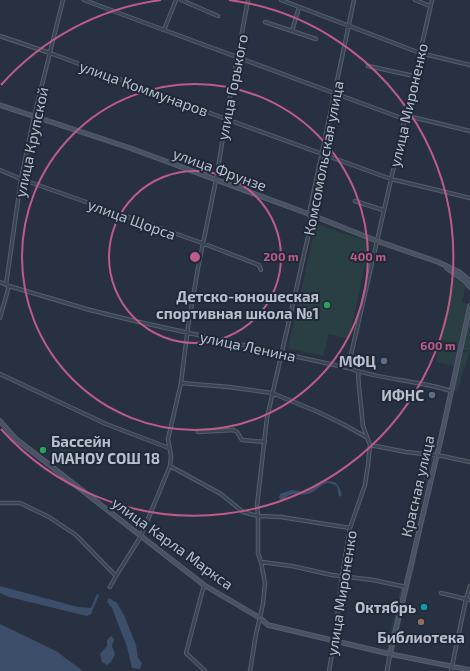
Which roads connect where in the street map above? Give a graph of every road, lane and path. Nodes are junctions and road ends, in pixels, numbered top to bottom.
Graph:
1 (63, 0) edge
2 (84, 0) edge
3 (176, 0) edge
4 (181, 0) edge
5 (248, 0) edge
6 (281, 0) edge
7 (354, 0) edge
8 (415, 0) edge
9 (432, 0) edge
10 (430, 6) junction
11 (299, 7) junction
12 (218, 16) dead end
13 (265, 22) dead end
14 (348, 25) junction
15 (164, 30) junction
16 (292, 31) junction
17 (0, 36) edge
18 (316, 39) dead end
19 (50, 53) junction
20 (420, 53) junction
21 (238, 57) junction
22 (470, 65) edge
23 (368, 66) dead end
24 (414, 76) junction
25 (334, 94) junction
26 (0, 105) edge
27 (34, 117) junction
28 (226, 118) junction
29 (404, 119) junction
30 (470, 131) edge
31 (321, 154) junction
32 (0, 170) edge
33 (391, 178) junction
34 (21, 179) junction
35 (216, 180) junction
36 (470, 198) edge
37 (355, 201) dead end
38 (384, 210) junction
39 (309, 214) junction
40 (377, 241) junction
41 (202, 244) junction
42 (430, 259) junction
43 (261, 270) dead end
44 (470, 281) edge
45 (0, 282) edge
46 (8, 286) junction
47 (470, 287) edge
48 (470, 306) edge
49 (469, 316) edge
50 (0, 318) edge
51 (188, 333) junction
52 (282, 354) junction
53 (348, 368) junction
54 (358, 372) junction
55 (0, 374) edge
56 (181, 383) junction
57 (451, 391) junction
58 (272, 393) junction
59 (0, 422) edge
60 (198, 432) dead end
61 (367, 438) junction
62 (265, 442) junction
63 (370, 445) junction
64 (169, 448) junction
65 (437, 455) junction
66 (470, 462) edge
67 (170, 466) junction
68 (0, 503) edge
69 (258, 516) junction
70 (350, 528) junction
71 (141, 536) junction
72 (261, 562) junction
73 (116, 576) junction
74 (342, 576) junction
75 (204, 585) junction
76 (470, 586) edge
77 (110, 587) dead end
78 (406, 587) junction
79 (441, 593) dead end
80 (466, 599) junction
81 (470, 600) edge
82 (260, 618) junction
83 (334, 642) junction
84 (390, 654) junction
85 (452, 669) edge
86 (470, 670) edge
87 (205, 671) edge
88 (250, 671) edge
89 (329, 671) edge
90 (387, 671) edge

1 - 19 street, улица Крупской
2 - 15 street
3 - 15 street
4 - 12 street
5 - 21 street, улица Горького
6 - 11 street
7 - 14 street, Комсомольская улица
8 - 10 street
9 - 10 street, улица Мироненко
10 - 20 street, улица Мироненко
11 - 14 street
11 - 16 street
13 - 16 street
14 - 20 street
14 - 25 street, Комсомольская улица
15 - 21 street
16 - 18 street
17 - 19 street, улица Коммунаров
19 - 27 street, улица Крупской
19 - 28 street, улица Коммунаров
20 - 22 street
20 - 24 street, улица Мироненко
21 - 25 street
21 - 28 street, улица Горького
23 - 24 street
24 - 29 street, улица Мироненко
25 - 29 street
25 - 31 street, Комсомольская улица
26 - 27 main road, улица Фрунзе
27 - 34 street, улица Крупской
27 - 35 main road, улица Фрунзе
28 - 31 street, улица Коммунаров
28 - 35 street, улица Горького
29 - 30 street
29 - 33 street, улица Мироненко
31 - 33 street, улица Коммунаров
31 - 39 street, Комсомольская улица
32 - 34 street, улица Щорса
33 - 36 street, улица Коммунаров
33 - 38 street, улица Мироненко
34 - 41 street, улица Щорса
34 - 46 street, улица Крупской
35 - 39 main road, улица Фрунзе
35 - 41 street, улица Горького
37 - 38 street
38 - 40 street, улица Мироненко
39 - 40 main road, улица Фрунзе
39 - 52 street, Комсомольская улица
40 - 42 main road, улица Фрунзе
40 - 53 street, улица Мироненко
41 - 43 street, улица Щорса
41 - 51 street, улица Горького
42 - 44 main road, улица Фрунзе
42 - 47 main road, улица Фрунзе
45 - 46 street, улица Ленина
46 - 50 street, улица Крупской
46 - 51 street, улица Ленина
48 - 49 main road, Красная улица
49 - 57 main road, Красная улица
51 - 52 street, улица Ленина
51 - 56 street, улица Горького
52 - 53 street, улица Ленина
52 - 58 street, Комсомольская улица
53 - 54 street, улица Ленина
54 - 57 street, улица Ленина
54 - 61 street
55 - 64 street
56 - 58 street
56 - 64 street, улица Горького
57 - 65 main road, Красная улица
58 - 61 street
58 - 62 street, Комсомольская улица
59 - 71 main road, улица Карла Маркса
60 - 62 street
61 - 63 street
62 - 69 street, Комсомольская улица
63 - 65 street
63 - 70 street, улица Мироненко
64 - 67 street, улица Горького
65 - 66 street
65 - 78 main road, Красная улица
67 - 69 street
67 - 71 street, улица Горького
68 - 73 street
69 - 70 street
69 - 72 street, Комсомольская улица
70 - 74 street, улица Мироненко
71 - 73 street, улица Горького
71 - 75 main road, улица Карла Маркса
72 - 74 street
72 - 82 street, Комсомольская улица
73 - 77 street, улица Горького
74 - 78 street
74 - 83 street, улица Мироненко
75 - 82 main road, улица Карла Маркса
75 - 87 street
76 - 80 street
78 - 84 main road, Красная улица
79 - 80 street
80 - 81 street
80 - 85 street
82 - 83 main road, улица Карла Маркса
82 - 88 street, Комсомольская улица
83 - 84 main road, улица Карла Маркса
83 - 89 street, улица Мироненко
84 - 85 main road, улица Карла Маркса
84 - 90 street, Красная улица
85 - 86 main road, улица Карла Маркса

